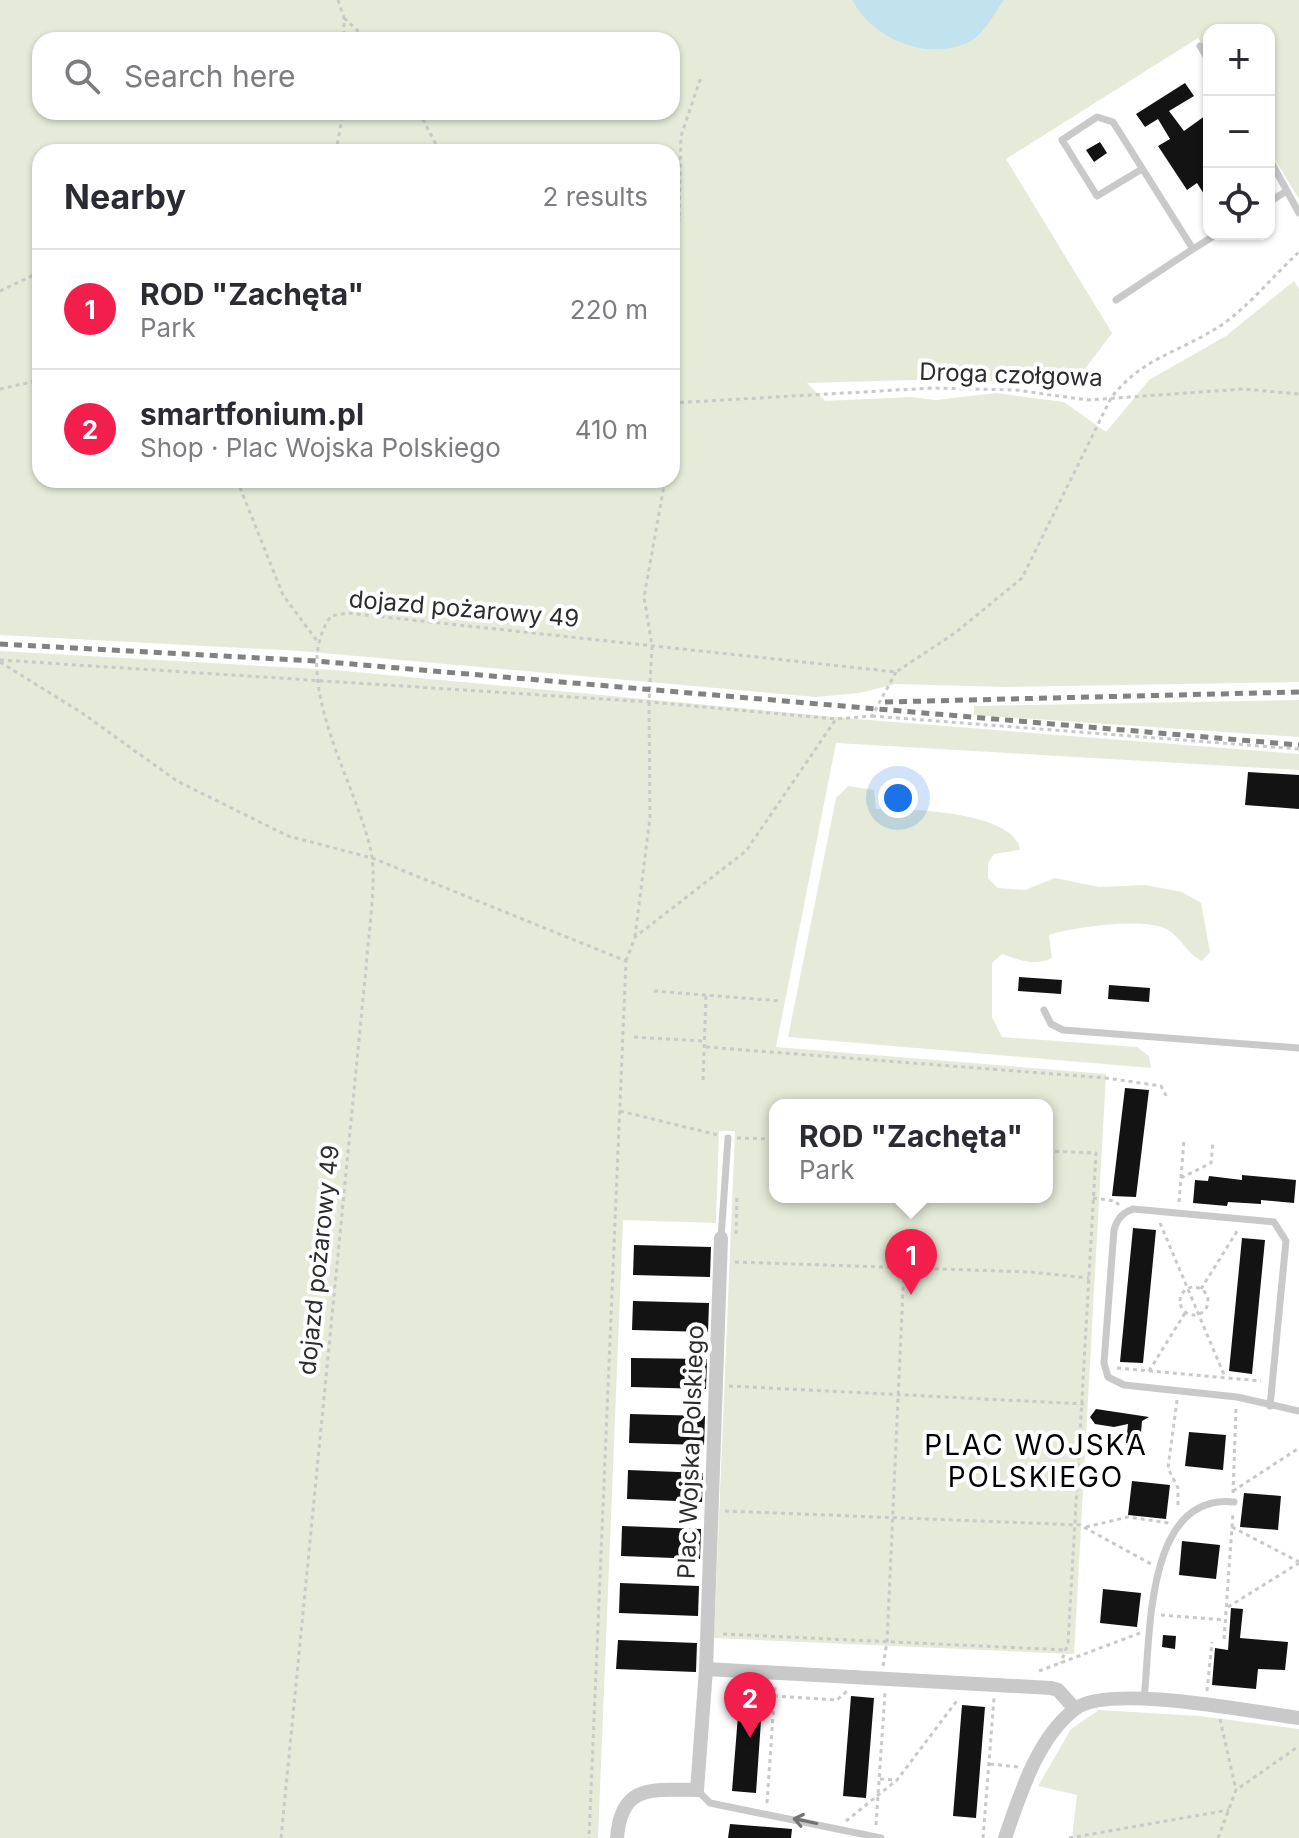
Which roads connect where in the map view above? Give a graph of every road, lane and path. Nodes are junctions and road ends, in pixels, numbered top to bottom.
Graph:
1 (338, 0) edge
2 (344, 18) junction
3 (344, 32) edge
4 (359, 32) edge
5 (1200, 46) dead end
6 (1203, 51) edge
7 (701, 77) dead end
8 (342, 120) edge
9 (423, 120) edge
10 (337, 144) edge
11 (436, 144) edge
12 (1275, 168) edge
13 (1142, 169) junction
14 (680, 178) edge
15 (1285, 192) junction
16 (1275, 198) edge
17 (1299, 213) edge
18 (1207, 240) edge
19 (1193, 249) junction
20 (1299, 252) edge
21 (32, 276) edge
22 (0, 291) edge
23 (1116, 300) dead end
24 (32, 382) edge
25 (0, 389) edge
26 (1299, 394) edge
27 (1111, 398) junction
28 (680, 403) edge
29 (240, 488) edge
30 (666, 488) edge
31 (317, 641) junction
32 (652, 646) junction
33 (1, 661) edge
34 (896, 672) junction
35 (316, 678) junction
36 (649, 702) junction
37 (872, 716) junction
38 (836, 719) junction
39 (1299, 749) edge
40 (372, 858) junction
41 (635, 937) junction
42 (626, 961) junction
43 (654, 991) dead end
44 (706, 995) junction
45 (781, 1001) dead end
46 (1044, 1010) dead end
47 (634, 1037) dead end
48 (703, 1041) junction
49 (706, 1047) junction
50 (1299, 1048) edge
51 (703, 1080) dead end
52 (1168, 1099) dead end
53 (620, 1111) junction
54 (728, 1138) joint
55 (738, 1138) dead end
56 (769, 1139) edge
57 (1184, 1140) dead end
58 (1213, 1143) dead end
59 (1053, 1151) edge
60 (1181, 1178) junction
61 (1093, 1198) junction
62 (1126, 1212) junction
63 (1157, 1212) junction
64 (1178, 1214) junction
65 (1241, 1219) junction
66 (721, 1238) joint
67 (735, 1262) dead end
68 (904, 1267) junction
69 (1089, 1278) junction
70 (1189, 1288) junction
71 (1201, 1289) junction
72 (1185, 1313) junction
73 (1199, 1314) junction
74 (1114, 1367) dead end
75 (1149, 1371) junction
76 (1225, 1377) junction
77 (1273, 1382) junction
78 (729, 1386) dead end
79 (1178, 1392) junction
80 (899, 1394) junction
81 (1237, 1397) junction
82 (1084, 1404) junction
83 (1270, 1406) junction
84 (1299, 1411) edge
85 (1299, 1448) edge
86 (1233, 1491) junction
87 (1234, 1502) junction
88 (725, 1511) dead end
89 (893, 1518) junction
90 (1177, 1524) junction
91 (1076, 1525) junction
92 (1085, 1527) junction
93 (1232, 1527) junction
94 (1299, 1562) edge
95 (1159, 1569) junction
96 (1227, 1607) junction
97 (1153, 1615) junction
98 (1226, 1620) junction
99 (1152, 1630) junction
100 (723, 1634) dead end
101 (1224, 1639) dead end
102 (887, 1642) junction
103 (1212, 1642) dead end
104 (1066, 1650) junction
105 (1061, 1663) junction
106 (706, 1669) junction
107 (886, 1669) dead end
108 (1034, 1673) dead end
109 (775, 1679) dead end
110 (852, 1684) dead end
111 (885, 1686) dead end
112 (963, 1691) dead end
113 (995, 1693) dead end
114 (774, 1696) junction
115 (1144, 1699) junction
116 (1207, 1699) dead end
117 (1075, 1709) junction
118 (1220, 1717) dead end
119 (1299, 1718) edge
120 (1299, 1746) edge
121 (990, 1764) junction
122 (1022, 1769) dead end
123 (880, 1779) junction
124 (897, 1780) junction
125 (697, 1790) junction
126 (1236, 1790) junction
127 (879, 1797) junction
128 (766, 1807) dead end
129 (1229, 1810) junction
130 (843, 1823) dead end
131 (878, 1834) edge
132 (281, 1838) edge
133 (589, 1838) edge
134 (617, 1838) edge
135 (983, 1838) edge
136 (1005, 1838) edge
137 (1069, 1838) edge
138 (1218, 1838) edge

1 - 2 path
2 - 3 path
2 - 4 path
5 - 6 lane
7 - 14 path
8 - 10 path
9 - 11 path
12 - 15 lane
13 - 13 lane
13 - 19 lane
15 - 16 lane
15 - 17 lane
18 - 19 lane
19 - 23 lane
20 - 27 path
21 - 22 path
24 - 25 path
26 - 27 path, Droga czołgowa
27 - 28 path, Droga czołgowa
27 - 34 path
29 - 31 path
30 - 32 path
31 - 32 path, dojazd pożarowy 49
31 - 35 path, dojazd pożarowy 49
32 - 34 path, dojazd pożarowy 49
32 - 36 path
33 - 35 path
33 - 40 path
34 - 37 path
35 - 36 path
35 - 40 path, dojazd pożarowy 49
36 - 38 path
36 - 41 path
37 - 38 path
37 - 39 path
38 - 41 path
40 - 42 path
40 - 132 path, dojazd pożarowy 49
41 - 42 path
42 - 53 path
43 - 44 path
44 - 45 path
44 - 48 path
46 - 50 lane
47 - 48 path
48 - 49 path
49 - 51 path
49 - 52 path
53 - 54 path
53 - 133 path
54 - 66 lane
55 - 56 path
57 - 60 path
58 - 60 path
59 - 61 path
60 - 64 path
61 - 62 path
61 - 69 path
62 - 63 lane
62 - 79 lane
63 - 64 lane
63 - 70 path
64 - 65 lane
65 - 71 path
65 - 77 lane
66 - 106 street, Plac Wojska Polskiego
67 - 68 path
68 - 69 path
68 - 80 path
69 - 82 path
70 - 71 path
70 - 72 path
70 - 73 path
71 - 73 path
72 - 73 path
72 - 75 path
73 - 76 path
74 - 75 path
75 - 76 path
76 - 77 path
77 - 83 lane
78 - 80 path
79 - 81 lane
79 - 90 path
80 - 82 path
80 - 89 path
81 - 83 lane
81 - 86 path
82 - 91 path
83 - 84 lane
85 - 86 path
86 - 87 path
87 - 90 lane
87 - 93 path
88 - 89 path
89 - 91 path
89 - 102 path
90 - 92 path
90 - 95 lane
91 - 92 path
91 - 104 path
92 - 95 path
93 - 94 path
93 - 96 path
94 - 96 path
95 - 97 lane
96 - 98 path
97 - 98 path
97 - 99 lane
98 - 101 path
99 - 105 path
99 - 115 lane
100 - 102 path
102 - 104 path
102 - 107 path
103 - 116 path
104 - 105 path
105 - 108 path
106 - 117 street
106 - 125 street, Plac Wojska Polskiego
109 - 114 path
110 - 114 path
111 - 123 path
112 - 124 path
113 - 121 path
114 - 128 path
115 - 117 street
115 - 119 street
117 - 136 street
118 - 126 path
120 - 126 path
121 - 122 path
121 - 135 path
123 - 124 path
123 - 127 path
124 - 127 path
131 -> 125 lane
125 - 134 street
126 - 129 path
127 - 130 path
127 - 131 path
129 - 137 path
129 - 138 path

